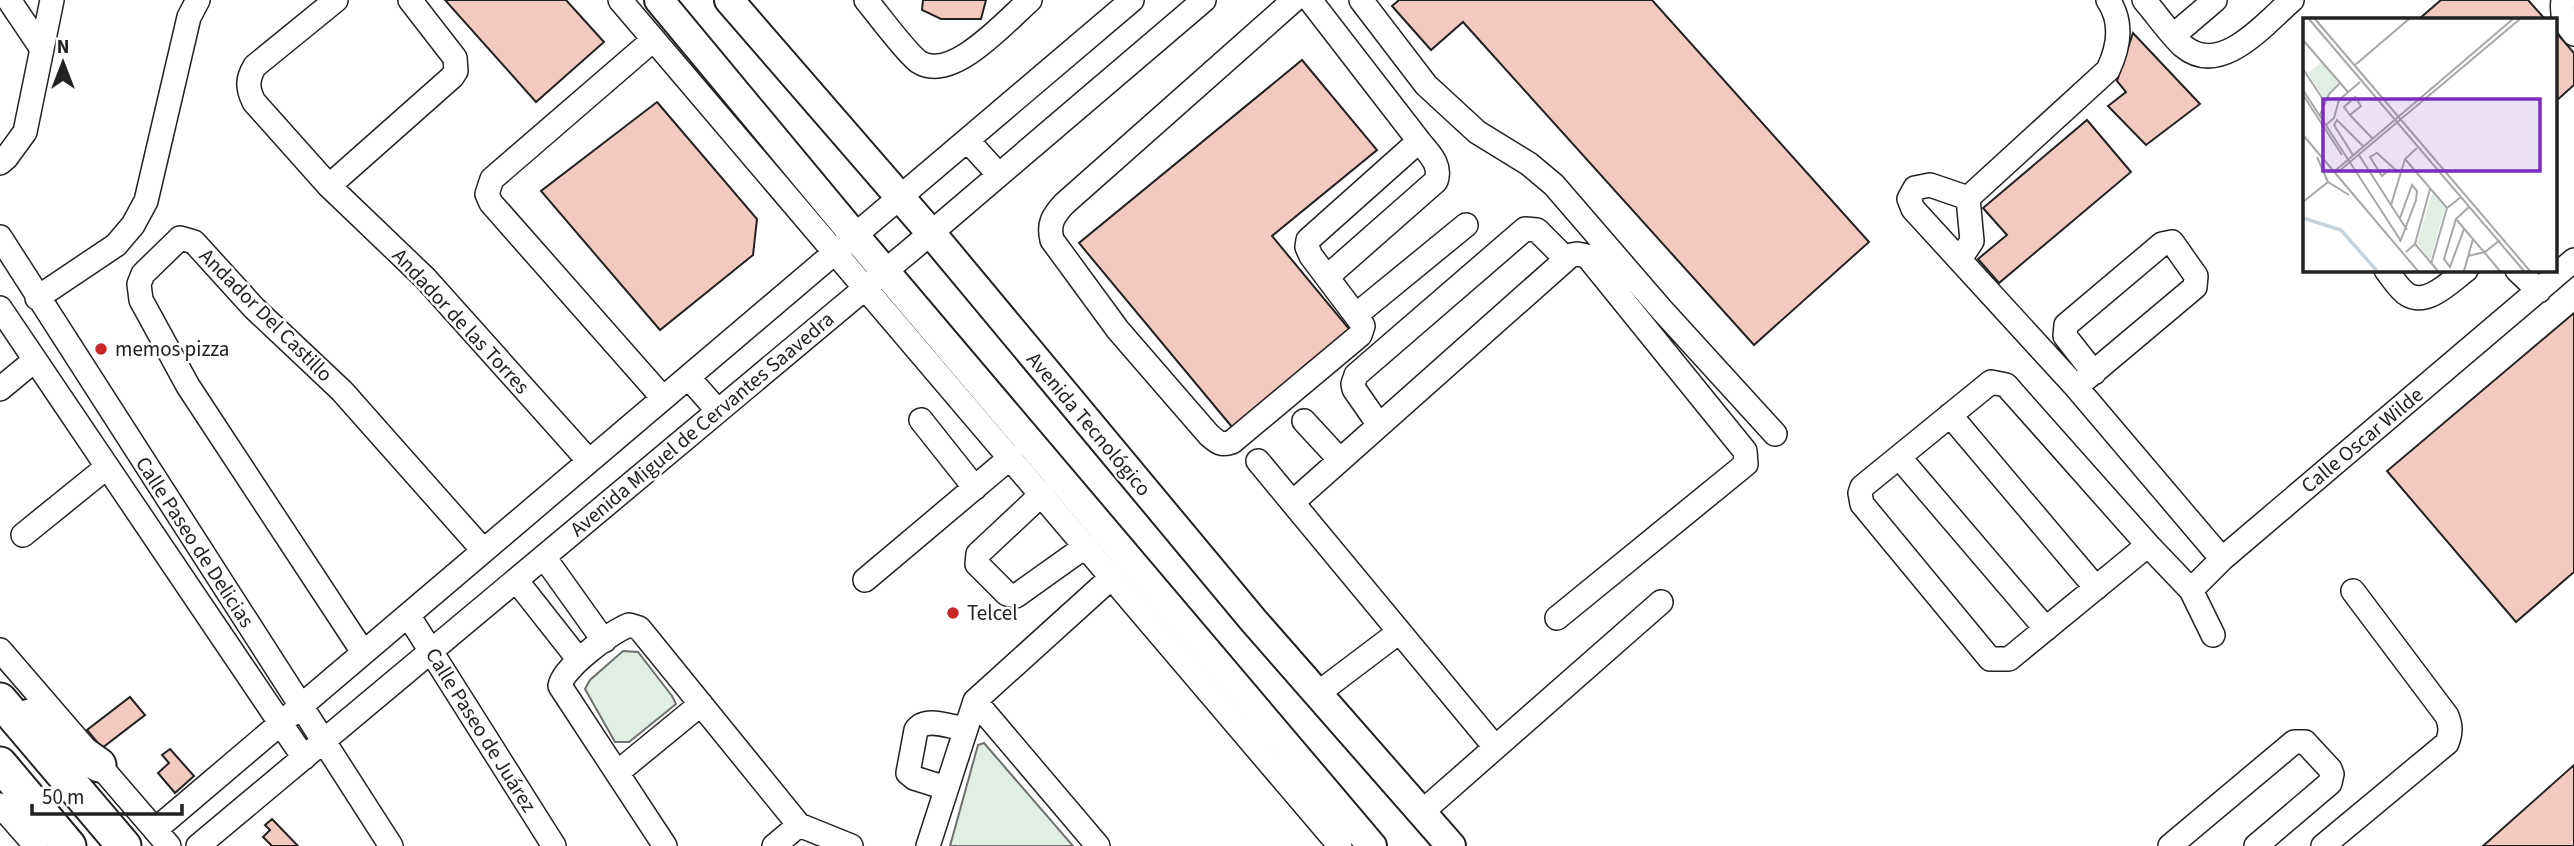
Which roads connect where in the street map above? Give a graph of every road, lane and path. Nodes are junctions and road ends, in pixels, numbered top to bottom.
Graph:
1 (9, 0) edge
2 (52, 0) edge
3 (198, 0) edge
4 (336, 0) edge
5 (410, 0) edge
6 (620, 0) edge
7 (659, 0) edge
8 (729, 0) edge
9 (866, 0) edge
10 (1030, 0) edge
11 (1132, 0) edge
12 (1204, 0) edge
13 (1294, 0) edge
14 (1310, 0) edge
15 (1362, 0) edge
16 (2108, 0) edge
17 (2144, 0) edge
18 (2292, 0) edge
19 (2206, 3) edge
20 (2174, 35) junction
21 (653, 40) junction
22 (42, 49) junction
23 (968, 141) junction
24 (1419, 141) junction
25 (0, 163) edge
26 (999, 175) junction
27 (329, 186) junction
28 (898, 197) junction
29 (1968, 198) junction
30 (1466, 225) dead end
31 (931, 233) junction
32 (0, 237) edge
33 (844, 244) junction
34 (1566, 259) junction
35 (1961, 259) junction
36 (2574, 260) edge
37 (2387, 271) edge
38 (2465, 271) edge
39 (2518, 271) edge
40 (1327, 277) junction
41 (875, 279) junction
42 (2539, 291) junction
43 (37, 298) junction
44 (0, 308) edge
45 (1356, 315) junction
46 (35, 360) junction
47 (2094, 373) junction
48 (688, 377) junction
49 (2076, 387) junction
50 (0, 389) edge
51 (663, 398) junction
52 (718, 411) junction
53 (1951, 415) junction
54 (921, 420) dead end
55 (1304, 421) dead end
56 (1379, 425) junction
57 (1774, 434) dead end
58 (1011, 457) junction
59 (1899, 457) junction
60 (1340, 460) junction
61 (589, 461) junction
62 (1258, 461) dead end
63 (107, 467) junction
64 (975, 488) junction
65 (1042, 494) junction
66 (1293, 502) junction
67 (23, 535) dead end
68 (2148, 545) junction
69 (1086, 546) junction
70 (483, 551) junction
71 (544, 557) junction
72 (2222, 559) junction
73 (1112, 577) junction
74 (516, 580) junction
75 (865, 580) dead end
76 (2096, 588) junction
77 (2191, 590) junction
78 (2353, 591) dead end
79 (1661, 602) dead end
80 (408, 615) junction
81 (1557, 618) dead end
82 (2046, 629) junction
83 (1399, 632) junction
84 (2213, 635) dead end
85 (604, 641) junction
86 (0, 650) edge
87 (363, 652) junction
88 (431, 652) junction
89 (579, 660) junction
90 (0, 694) edge
91 (1317, 694) junction
92 (0, 700) edge
93 (975, 701) junction
94 (701, 705) junction
95 (300, 706) junction
96 (280, 723) junction
97 (965, 729) junction
98 (324, 741) junction
99 (1495, 747) junction
100 (304, 758) junction
101 (0, 764) edge
102 (99, 765) junction
103 (618, 772) junction
104 (946, 788) junction
105 (0, 805) edge
106 (1422, 812) junction
107 (799, 825) junction
108 (162, 838) edge
109 (36, 846) edge
110 (69, 846) edge
111 (124, 846) edge
112 (198, 846) edge
113 (391, 846) edge
114 (554, 846) edge
115 (665, 846) edge
116 (775, 846) edge
117 (851, 846) edge
118 (928, 846) edge
119 (1098, 846) edge
120 (1340, 846) edge
121 (1372, 846) edge
122 (1451, 846) edge
123 (2170, 846) edge
124 (2256, 846) edge
125 (2323, 846) edge

1 - 22 street
2 - 22 street
3 - 43 street
4 - 27 street, Andador de las Torres
5 - 27 street
6 - 21 street
7 - 33 main road
8 - 28 main road, Avenida Tecnológico
9 - 10 street
11 - 23 street
12 - 26 street, Avenida Miguel de Cervantes Saavedra
13 - 45 street
14 - 24 street
15 - 57 street
16 - 29 street
17 - 20 street
18 - 20 street
19 - 20 street
21 - 33 street
21 - 51 street
22 - 25 street
23 - 26 street
23 - 28 street
24 - 40 street
24 - 40 street
26 - 31 street, Avenida Miguel de Cervantes Saavedra
27 - 61 street, Andador de las Torres
28 - 31 main road, Avenida Tecnológico
28 - 33 street
29 - 35 street
29 - 35 street
30 - 45 street
31 - 41 street, Avenida Miguel de Cervantes Saavedra
31 - 91 main road, Avenida Tecnológico
32 - 43 street, Calle Paseo de Delicias
33 - 41 main road
33 - 48 street
34 - 56 street
34 - 56 street
34 - 81 street
35 - 49 street
36 - 42 street, Calle Oscar Wilde
37 - 38 street
39 - 42 street
40 - 45 street
41 - 52 street, Avenida Miguel de Cervantes Saavedra
41 - 58 street
41 - 121 main road
42 - 72 street, Calle Oscar Wilde
43 - 95 street, Calle Paseo de Delicias
44 - 46 street, Calle Paseo de Delicias
46 - 50 street
46 - 63 street, Calle Paseo de Delicias
47 - 47 street
47 - 49 street
48 - 51 street
48 - 52 street
49 - 72 street
51 - 61 street
52 - 71 street, Avenida Miguel de Cervantes Saavedra
53 - 59 street
53 - 68 street
53 - 76 street
54 - 64 street
55 - 60 street
56 - 60 street
58 - 64 street
58 - 65 street
59 - 82 street
59 - 82 street
60 - 66 street
61 - 70 street
62 - 66 street
63 - 67 street
63 - 96 street, Calle Paseo de Delicias
64 - 75 street
65 - 69 street
65 - 69 street
66 - 83 street
68 - 76 street
68 - 77 street
69 - 73 street
70 - 80 street
70 - 87 street, Andador Del Castillo
71 - 74 street, Avenida Miguel de Cervantes Saavedra
71 - 85 street
72 - 77 street, Calle Oscar Wilde
73 - 93 street
73 - 120 street
74 - 88 street, Avenida Miguel de Cervantes Saavedra
74 - 89 street
76 - 82 street
77 - 84 street
78 - 125 street
79 - 99 street
80 - 87 street
80 - 88 street, Calle Paseo de Juárez
83 - 91 street
83 - 99 street
85 - 89 street
85 - 94 street
86 - 102 street
87 - 95 street
88 - 98 street, Avenida Miguel de Cervantes Saavedra
88 - 114 street, Calle Paseo de Juárez
89 - 103 street
90 - 102 highway
91 - 106 main road, Avenida Tecnológico
92 - 111 highway
93 - 97 street
93 - 119 street
94 - 103 street
94 - 107 street
95 - 96 street
95 - 98 street, Calle Paseo de Delicias
96 - 100 street, Calle Paseo de Delicias
96 - 108 street
97 - 104 street
97 - 104 street
98 - 100 street, Avenida Miguel de Cervantes Saavedra
98 - 113 street, Calle Paseo de Delicias
99 - 106 street
100 - 112 street, Avenida Miguel de Cervantes Saavedra
101 - 110 highway
102 - 108 street
103 - 115 street
104 - 118 street
105 - 109 street
106 - 122 main road, Avenida Tecnológico
107 - 116 street
107 - 117 street
123 - 124 street

